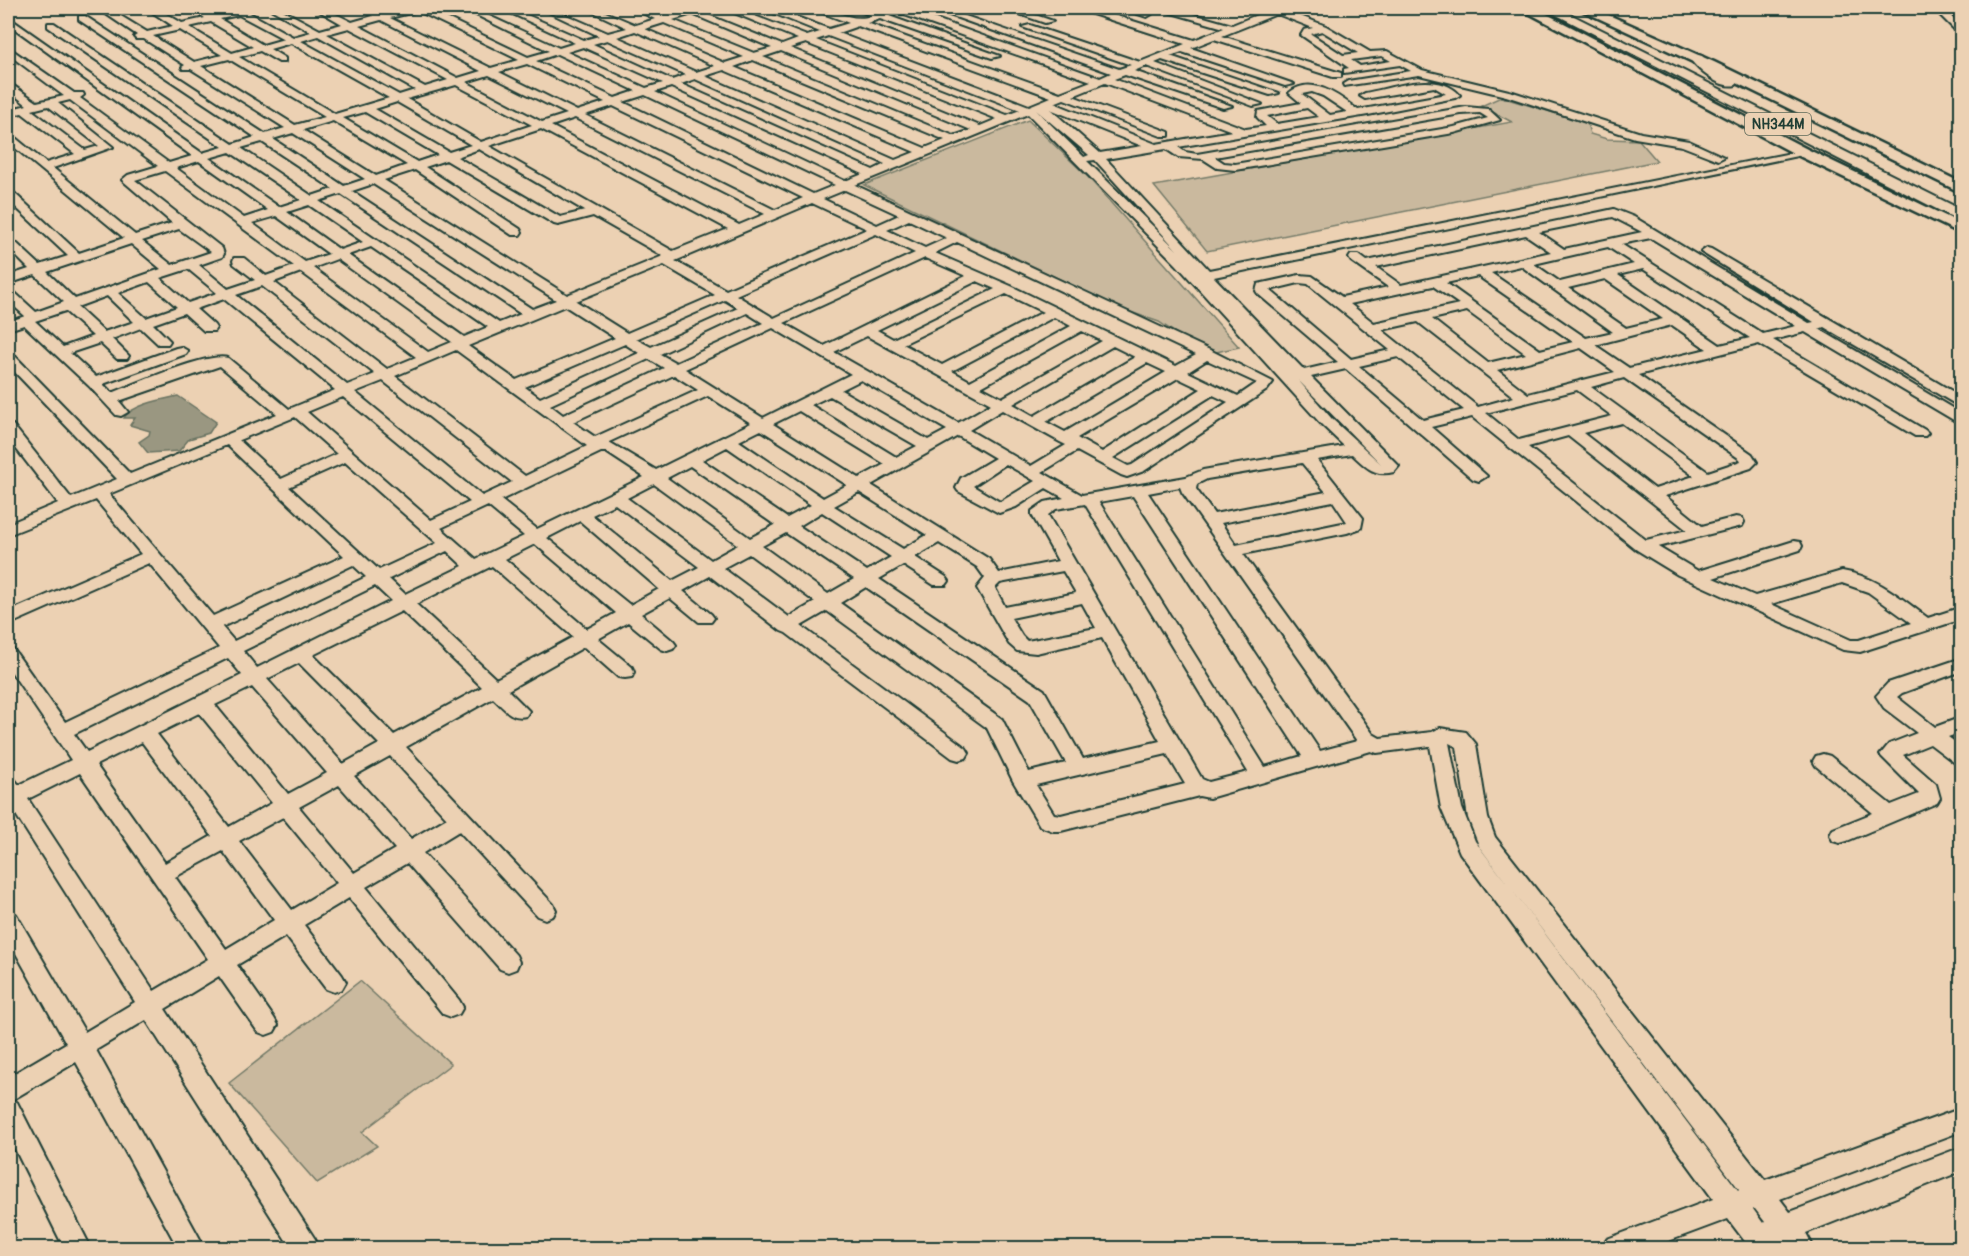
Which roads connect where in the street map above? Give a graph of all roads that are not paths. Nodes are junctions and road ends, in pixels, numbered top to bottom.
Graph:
1 (126, 8) edge
2 (150, 8) edge
3 (195, 8) edge
4 (256, 8) edge
5 (273, 8) edge
6 (318, 8) edge
7 (364, 8) edge
8 (418, 8) edge
9 (466, 8) edge
10 (505, 8) edge
11 (544, 8) edge
12 (590, 8) edge
13 (636, 8) edge
14 (704, 8) edge
15 (727, 8) edge
16 (765, 8) edge
17 (818, 8) edge
18 (858, 8) edge
19 (899, 8) edge
20 (935, 8) edge
21 (1007, 8) edge
22 (1031, 8) edge
23 (1083, 8) edge
24 (1125, 8) edge
25 (1164, 8) edge
26 (1527, 8) edge
27 (1549, 8) edge
28 (1565, 8) edge
29 (1585, 8) edge
30 (1938, 8) edge
31 (237, 9) edge
32 (687, 9) edge
33 (1277, 9) edge
34 (108, 12) junction
35 (1019, 12) junction
36 (1147, 14) dead end
37 (880, 15) junction
38 (383, 16) junction
39 (213, 18) junction
40 (665, 19) junction
41 (8, 20) edge
42 (74, 20) junction
43 (1012, 21) dead end
44 (856, 22) junction
45 (982, 24) junction
46 (351, 25) junction
47 (181, 26) junction
48 (1062, 26) dead end
49 (38, 28) junction
50 (637, 28) junction
51 (1233, 28) junction
52 (1323, 28) junction
53 (963, 31) junction
54 (827, 32) junction
55 (320, 33) junction
56 (1962, 34) edge
57 (8, 35) edge
58 (145, 35) junction
59 (610, 36) junction
60 (1214, 36) junction
61 (806, 38) junction
62 (943, 38) junction
63 (293, 40) junction
64 (120, 41) junction
65 (586, 43) junction
66 (1196, 44) junction
67 (921, 45) junction
68 (262, 48) junction
69 (779, 48) junction
70 (640, 49) junction
71 (1183, 49) junction
72 (8, 50) edge
73 (85, 50) junction
74 (562, 51) junction
75 (1137, 51) dead end
76 (1367, 54) junction
77 (229, 56) junction
78 (994, 56) dead end
79 (616, 57) junction
80 (753, 57) junction
81 (1160, 58) junction
82 (1341, 58) junction
83 (1697, 59) junction
84 (282, 60) dead end
85 (529, 60) junction
86 (36, 61) junction
87 (1403, 62) junction
88 (1630, 62) junction
89 (1143, 64) junction
90 (193, 65) junction
91 (726, 66) junction
92 (1358, 69) junction
93 (491, 71) junction
94 (1121, 72) junction
95 (1418, 72) junction
96 (697, 75) junction
97 (1337, 75) junction
98 (151, 77) junction
99 (1102, 80) junction
100 (458, 81) junction
101 (672, 83) junction
102 (1289, 84) dead end
103 (1347, 84) junction
104 (8, 85) edge
105 (105, 88) junction
106 (425, 91) junction
107 (646, 92) junction
108 (1275, 93) dead end
109 (1062, 96) junction
110 (1365, 96) junction
111 (72, 97) junction
112 (399, 99) junction
113 (616, 101) junction
114 (50, 102) junction
115 (1257, 104) dead end
116 (1413, 104) junction
117 (1308, 105) junction
118 (1037, 106) junction
119 (1227, 106) dead end
120 (29, 108) junction
121 (366, 108) junction
122 (1385, 109) junction
123 (8, 114) edge
124 (578, 114) junction
125 (1356, 114) junction
126 (1434, 116) junction
127 (333, 118) junction
128 (1327, 118) junction
129 (1008, 119) junction
130 (1782, 121) junction
131 (541, 125) junction
132 (1275, 127) junction
133 (294, 129) junction
134 (981, 130) junction
135 (1454, 130) junction
136 (1347, 131) junction
137 (1244, 132) junction
138 (8, 136) edge
139 (262, 138) junction
140 (1166, 139) junction
141 (956, 141) junction
142 (1785, 144) junction
143 (1366, 145) junction
144 (13, 146) edge
145 (479, 146) junction
146 (234, 147) junction
147 (1154, 147) junction
148 (1802, 152) junction
149 (926, 153) junction
150 (448, 155) junction
151 (84, 156) junction
152 (1097, 156) junction
153 (1206, 156) junction
154 (199, 157) junction
155 (1718, 157) junction
156 (1079, 159) junction
157 (896, 165) junction
158 (167, 166) junction
159 (416, 166) junction
160 (44, 167) junction
161 (873, 174) junction
162 (374, 180) junction
163 (848, 186) junction
164 (1561, 189) dead end
165 (1962, 189) edge
166 (341, 191) junction
167 (1605, 191) junction
168 (8, 194) edge
169 (816, 199) junction
170 (310, 201) junction
171 (1962, 206) edge
172 (278, 211) junction
173 (594, 212) junction
174 (1438, 214) dead end
175 (776, 215) junction
176 (910, 215) junction
177 (1962, 217) edge
178 (244, 222) junction
179 (181, 224) junction
180 (740, 230) junction
181 (878, 230) junction
182 (1527, 230) junction
183 (1962, 230) edge
184 (516, 232) dead end
185 (1652, 234) junction
186 (957, 238) junction
187 (133, 240) junction
188 (8, 242) edge
189 (371, 243) junction
190 (1610, 243) junction
191 (925, 253) junction
192 (1562, 254) junction
193 (337, 255) junction
194 (77, 258) junction
195 (670, 258) junction
196 (239, 261) dead end
197 (1523, 262) junction
198 (190, 264) junction
199 (1645, 265) junction
200 (302, 267) junction
201 (38, 270) junction
202 (1195, 270) junction
203 (171, 271) junction
204 (1480, 271) junction
205 (1607, 274) junction
206 (977, 276) junction
207 (151, 277) junction
208 (8, 280) edge
209 (264, 280) junction
210 (1435, 281) junction
211 (1558, 286) junction
212 (1006, 289) junction
213 (1399, 289) junction
214 (109, 291) junction
215 (8, 294) edge
216 (227, 294) junction
217 (728, 296) junction
218 (566, 300) junction
219 (1339, 302) junction
220 (71, 305) junction
221 (1470, 306) junction
222 (187, 308) junction
223 (748, 308) junction
224 (1053, 312) junction
225 (532, 315) junction
226 (1421, 317) junction
227 (30, 319) junction
228 (1675, 320) junction
229 (143, 323) junction
230 (773, 323) junction
231 (1825, 323) junction
232 (8, 326) edge
233 (1081, 326) junction
234 (1371, 327) junction
235 (1806, 327) junction
236 (209, 328) dead end
237 (498, 328) junction
238 (868, 331) junction
239 (1624, 333) junction
240 (102, 338) junction
241 (628, 339) junction
242 (1761, 339) junction
243 (1112, 340) junction
244 (163, 341) dead end
245 (1583, 343) junction
246 (461, 344) junction
247 (893, 344) junction
248 (1718, 350) junction
249 (181, 351) dead end
250 (61, 352) junction
251 (823, 352) junction
252 (1400, 352) junction
253 (650, 354) junction
254 (1207, 354) junction
255 (1536, 354) junction
256 (122, 356) dead end
257 (8, 357) edge
258 (1146, 357) junction
259 (426, 358) junction
260 (1348, 364) junction
261 (673, 368) junction
262 (1486, 368) junction
263 (942, 371) junction
264 (1177, 372) junction
265 (1625, 373) junction
266 (862, 374) junction
267 (385, 375) junction
268 (1302, 375) junction
269 (1287, 378) junction
270 (1263, 380) junction
271 (94, 383) junction
272 (1578, 384) junction
273 (515, 386) junction
274 (970, 387) junction
275 (1212, 389) junction
276 (709, 390) junction
277 (831, 390) junction
278 (346, 391) junction
279 (1524, 398) junction
280 (110, 399) junction
281 (1239, 402) junction
282 (539, 404) junction
283 (1002, 404) junction
284 (1962, 404) edge
285 (801, 405) junction
286 (1474, 411) junction
287 (121, 412) dead end
288 (292, 413) junction
289 (1624, 418) junction
290 (562, 421) junction
291 (1962, 421) edge
292 (1034, 422) junction
293 (762, 424) junction
294 (1419, 426) junction
295 (8, 428) edge
296 (957, 430) junction
297 (1571, 431) junction
298 (1920, 433) dead end
299 (229, 439) junction
300 (728, 441) junction
301 (1071, 442) junction
302 (1516, 445) junction
303 (596, 446) junction
304 (928, 446) junction
305 (1355, 448) junction
306 (347, 455) junction
307 (1306, 457) junction
308 (1005, 458) junction
309 (1101, 459) junction
310 (691, 460) junction
311 (896, 464) junction
312 (1031, 472) junction
313 (1479, 476) dead end
314 (655, 477) junction
315 (1706, 478) junction
316 (128, 481) junction
317 (1046, 481) junction
318 (1190, 481) junction
319 (524, 483) junction
320 (858, 485) junction
321 (277, 486) junction
322 (1137, 489) junction
323 (99, 493) junction
324 (1337, 495) junction
325 (1653, 495) junction
326 (616, 497) junction
327 (1084, 499) junction
328 (485, 501) junction
329 (68, 505) junction
330 (822, 506) junction
331 (581, 514) junction
332 (1210, 520) junction
333 (1736, 522) dead end
334 (787, 525) junction
335 (430, 527) junction
336 (8, 530) edge
337 (1699, 531) junction
338 (939, 535) junction
339 (537, 537) junction
340 (448, 544) junction
341 (749, 546) junction
342 (1643, 546) junction
343 (1794, 546) dead end
344 (1232, 551) junction
345 (152, 555) junction
346 (354, 558) junction
347 (494, 558) junction
348 (902, 558) junction
349 (1069, 564) junction
350 (475, 567) junction
351 (710, 568) junction
352 (1697, 577) junction
353 (375, 579) junction
354 (867, 579) junction
355 (995, 579) junction
356 (940, 581) dead end
357 (671, 590) junction
358 (1088, 596) junction
359 (828, 602) junction
360 (1753, 603) junction
361 (402, 604) junction
362 (630, 613) junction
363 (1961, 613) edge
364 (1000, 614) junction
365 (705, 618) dead end
366 (8, 619) edge
367 (210, 624) junction
368 (1925, 625) junction
369 (787, 627) junction
370 (1108, 632) junction
371 (586, 637) junction
372 (667, 645) dead end
373 (231, 649) junction
374 (8, 654) edge
375 (301, 654) junction
376 (1962, 664) edge
377 (625, 672) dead end
378 (254, 677) junction
379 (494, 688) junction
380 (202, 703) junction
381 (519, 711) dead end
382 (1962, 724) edge
383 (62, 732) junction
384 (145, 732) junction
385 (1932, 735) junction
386 (1438, 739) junction
387 (1371, 744) junction
388 (1173, 745) junction
389 (392, 746) junction
390 (959, 753) dead end
391 (1962, 758) edge
392 (1316, 760) junction
393 (1823, 761) dead end
394 (83, 763) junction
395 (1078, 768) junction
396 (339, 775) junction
397 (1260, 775) junction
398 (1023, 781) junction
399 (1199, 788) junction
400 (10, 794) edge
401 (285, 805) junction
402 (1888, 814) junction
403 (461, 820) junction
404 (1840, 835) dead end
405 (226, 838) junction
406 (409, 851) junction
407 (161, 874) junction
408 (351, 886) junction
409 (545, 910) dead end
410 (8, 920) edge
411 (289, 922) junction
412 (222, 962) junction
413 (508, 962) dead end
414 (334, 982) dead end
415 (149, 1006) junction
416 (451, 1007) dead end
417 (266, 1025) dead end
418 (80, 1046) junction
419 (8, 1090) edge
420 (8, 1110) edge
421 (1962, 1119) edge
422 (1962, 1159) edge
423 (1761, 1195) junction
424 (1734, 1206) junction
425 (1784, 1227) junction
426 (1762, 1243) edge
427 (78, 1248) edge
428 (192, 1248) edge
429 (306, 1248) edge
430 (1616, 1248) edge
431 (1801, 1248) edge

1 - 34 street
2 - 47 street
3 - 39 street
4 - 31 street
5 - 55 street
6 - 46 street
7 - 38 street
8 - 38 street
8 - 85 street
9 - 74 street
10 - 65 street
11 - 59 street
12 - 50 street
13 - 40 street
14 - 32 street
15 - 61 street
16 - 54 street
17 - 44 street
18 - 37 street
19 - 37 street
19 - 53 street
20 - 45 street
21 - 35 street
22 - 35 street
23 - 66 street
24 - 36 street
25 - 51 street
26 - 88 main road
27 - 130 highway, NH344M
28 - 130 highway, NH344M
29 - 83 main road
30 - 56 street
31 - 39 street
31 - 63 street
32 - 40 street
32 - 69 street
33 - 51 street
33 - 52 street
34 - 42 street
34 - 58 street
35 - 45 street
35 - 48 street
37 - 44 street
37 - 62 street
38 - 46 street
38 - 93 street
39 - 47 street
39 - 68 street
40 - 50 street
40 - 80 street
41 - 49 street
42 - 49 street
42 - 64 street
43 - 89 street
44 - 54 street
44 - 67 street
45 - 53 street
45 - 94 street
46 - 55 street
46 - 100 street
47 - 58 street
47 - 77 street
49 - 57 street
49 - 73 street
49 - 86 street
50 - 59 street
50 - 91 street
51 - 60 street
52 - 76 street
52 - 82 street
53 - 62 street
53 - 99 street
54 - 61 street
54 - 118 street
55 - 63 street
55 - 106 street
58 - 64 street
58 - 90 street
59 - 65 street
59 - 70 street
60 - 66 street
60 - 97 street
61 - 69 street
61 - 129 street
62 - 67 street
62 - 78 street
63 - 68 street
63 - 112 street
64 - 73 street
64 - 98 street
65 - 74 street
65 - 79 street
66 - 71 street
67 - 109 street
68 - 77 street
68 - 84 street
69 - 80 street
69 - 134 street
70 - 79 street
70 - 96 street
71 - 81 street
71 - 102 street
72 - 86 street
73 - 86 street
73 - 98 street
74 - 85 street
74 - 107 street
75 - 81 street
76 - 82 street
76 - 87 street
77 - 90 street
77 - 127 street
79 - 101 street
80 - 91 street
80 - 141 street
81 - 89 street
81 - 108 street
82 - 92 street
83 - 130 highway
83 - 165 main road
85 - 93 street
85 - 113 street
86 - 105 street
86 - 111 street
87 - 92 street
87 - 95 street
88 - 130 highway
88 - 142 main road
89 - 94 street
89 - 115 street
90 - 98 street
90 - 133 street
91 - 96 street
91 - 149 street
92 - 97 street
93 - 100 street
93 - 124 street
94 - 99 street
94 - 119 street
95 - 103 street
95 - 155 street
96 - 101 street
96 - 157 street
97 - 103 street
98 - 105 street
98 - 139 street
98 - 146 street
99 - 109 street
99 - 137 street
100 - 106 street
100 - 131 street
101 - 107 street
101 - 161 street
103 - 110 street
104 - 120 street
105 - 111 street
105 - 154 street
106 - 112 street
107 - 113 street
107 - 163 street
109 - 118 street
109 - 140 street
110 - 116 street
110 - 122 street
111 - 114 street
111 - 158 street
112 - 121 street
112 - 145 street
113 - 124 street
113 - 169 street
114 - 120 street
114 - 151 street
116 - 122 street
116 - 126 street
117 - 125 street
117 - 128 street
117 - 132 street
118 - 129 street
118 - 147 street
118 - 152 street
118 - 156 street
120 - 123 street
120 - 151 street
121 - 127 street
121 - 150 street
122 - 125 street
124 - 131 street
124 - 175 street
125 - 128 street
126 - 135 street
126 - 135 street
126 - 136 street
127 - 133 street
127 - 159 street
128 - 132 street
129 - 134 street
130 - 171 highway, NH344M
130 - 177 highway, NH344M
131 - 145 street
131 - 180 street
132 - 137 street
133 - 139 street
133 - 162 street
134 - 141 street
135 - 143 street
136 - 143 street
136 - 153 street
137 - 140 street
138 - 144 street
139 - 146 street
139 - 166 street
140 - 147 street
140 - 153 street
141 - 149 street
142 - 148 main road
142 - 155 street
143 - 153 street
144 - 160 street
145 - 150 street
145 - 173 street
146 - 154 street
146 - 170 street
147 - 152 street
148 - 167 street
148 - 183 main road
149 - 157 street
150 - 159 street
150 - 173 street
151 - 160 street
152 - 156 street
152 - 202 street
154 - 158 street
154 - 172 street
155 - 164 street
156 - 202 street
157 - 161 street
158 - 178 street
158 - 179 street
159 - 162 street
159 - 184 street
160 - 187 street
161 - 163 street
162 - 166 street
162 - 218 street
163 - 169 street
163 - 176 street
166 - 170 street
166 - 225 street
167 - 202 street
167 - 231 street
168 - 194 street
169 - 175 street
169 - 181 street
170 - 172 street
170 - 189 street
172 - 178 street
172 - 193 street
173 - 195 street
174 - 202 street
175 - 180 street
176 - 181 street
176 - 186 street
178 - 200 street
179 - 187 street
179 - 198 street
180 - 195 street
181 - 191 street
181 - 217 street
182 - 185 street
182 - 192 street
182 - 213 street
185 - 190 street
185 - 235 street
186 - 191 street
186 - 254 street
187 - 194 street
187 - 203 street
188 - 201 street
189 - 193 street
189 - 237 street
190 - 192 street
190 - 199 street
191 - 206 street
191 - 230 street
192 - 197 street
193 - 200 street
193 - 246 street
194 - 201 street
195 - 217 street
195 - 218 street
196 - 209 street
197 - 204 street
197 - 211 street
198 - 203 street
198 - 216 street
199 - 205 street
199 - 242 street
200 - 209 street
200 - 259 street
201 - 208 street
201 - 220 street
202 - 268 street
202 - 269 street
203 - 207 street
204 - 210 street
204 - 245 street
205 - 211 street
205 - 228 street
206 - 212 street
206 - 238 street
207 - 214 street
207 - 222 street
209 - 216 street
209 - 267 street
210 - 213 street
210 - 221 street
211 - 239 street
212 - 224 street
212 - 247 street
213 - 219 street
214 - 220 street
214 - 229 street
215 - 227 street
216 - 222 street
216 - 278 street
217 - 223 street
217 - 241 street
218 - 225 street
218 - 241 street
219 - 234 street
219 - 260 street
220 - 227 street
220 - 240 street
221 - 226 street
221 - 255 street
222 - 229 street
222 - 236 street
223 - 230 street
223 - 253 street
224 - 233 street
224 - 263 street
225 - 237 street
226 - 234 street
226 - 262 street
227 - 232 street
227 - 250 street
228 - 239 street
228 - 248 street
229 - 240 street
229 - 244 street
230 - 251 street
230 - 261 street
231 - 235 street
231 - 284 street
233 - 243 street
233 - 274 street
234 - 252 street
235 - 242 street
235 - 291 street
237 - 246 street
238 - 247 street
238 - 251 street
239 - 245 street
240 - 250 street
240 - 256 street
241 - 253 street
241 - 273 street
242 - 248 street
242 - 298 street
243 - 258 street
243 - 283 street
245 - 255 street
245 - 265 street
246 - 259 street
246 - 273 street
247 - 263 street
248 - 265 street
249 - 271 street
250 - 271 street
251 - 266 street
252 - 260 street
252 - 286 street
253 - 261 street
253 - 282 street
254 - 264 street
254 - 270 street
255 - 262 street
257 - 316 street
258 - 264 street
258 - 292 street
259 - 267 street
260 - 268 street
260 - 294 street
261 - 276 street
261 - 290 street
262 - 279 street
263 - 274 street
264 - 275 street
264 - 301 street
265 - 272 street
265 - 315 street
266 - 277 street
266 - 296 street
267 - 278 street
267 - 319 street
268 - 269 street
268 - 305 street
269 - 270 street
269 - 305 street
270 - 281 street
271 - 280 street
272 - 279 street
272 - 289 street
273 - 282 street
274 - 283 street
275 - 281 street
275 - 309 street
276 - 293 street
276 - 303 street
277 - 285 street
277 - 304 street
278 - 288 street
278 - 328 street
279 - 286 street
280 - 287 street
280 - 288 street
281 - 309 street
282 - 290 street
283 - 292 street
283 - 296 street
285 - 293 street
285 - 311 street
286 - 294 street
286 - 302 street
288 - 299 street
288 - 306 street
289 - 297 street
289 - 315 street
290 - 303 street
292 - 301 street
293 - 300 street
293 - 320 street
294 - 313 street
295 - 329 street
296 - 304 street
296 - 308 street
297 - 302 street
297 - 325 street
299 - 316 street
299 - 321 street
300 - 310 street
300 - 330 street
301 - 309 street
301 - 312 street
302 - 342 street
303 - 314 street
303 - 319 street
304 - 311 street
305 - 307 street
306 - 321 street
306 - 335 street
307 - 318 street
307 - 324 street
308 - 312 street
308 - 317 street
310 - 314 street
310 - 334 street
311 - 320 street
312 - 317 street
314 - 326 street
314 - 341 street
315 - 325 street
316 - 323 street
317 - 327 street
318 - 322 street
318 - 332 street
319 - 328 street
320 - 330 street
320 - 338 street
321 - 346 street
322 - 327 street
322 - 392 street
323 - 329 street
323 - 345 street
324 - 332 street
324 - 344 street
325 - 337 street
326 - 331 street
326 - 351 street
327 - 349 street
327 - 397 street
328 - 335 street
328 - 339 street
329 - 336 street
330 - 334 street
330 - 348 street
331 - 339 street
331 - 357 street
332 - 344 street
333 - 337 street
334 - 341 street
334 - 354 street
335 - 340 street
337 - 342 street
338 - 348 street
338 - 355 street
339 - 347 street
339 - 362 street
340 - 350 street
340 - 353 street
341 - 351 street
341 - 359 street
342 - 352 street
343 - 352 street
344 - 387 street
345 - 366 street
345 - 367 street
346 - 353 street
346 - 367 street
347 - 350 street
347 - 371 street
348 - 354 street
348 - 356 street
349 - 355 street
349 - 358 street
350 - 361 street
351 - 357 street
351 - 369 street
352 - 360 street
353 - 361 street
353 - 373 street
354 - 359 street
354 - 395 street
355 - 364 street
357 - 362 street
357 - 365 street
358 - 364 street
358 - 370 street
359 - 369 street
359 - 398 street
360 - 368 street
360 - 368 street
361 - 375 street
361 - 379 street
362 - 371 street
362 - 372 street
363 - 368 street
364 - 370 street
367 - 373 street
369 - 390 street
370 - 388 street
371 - 377 street
371 - 379 street
373 - 378 street
373 - 383 street
374 - 383 street
375 - 378 street
375 - 389 street
376 - 385 street
378 - 380 street
378 - 396 street
379 - 381 street
379 - 389 street
380 - 384 street
380 - 401 street
382 - 385 street
383 - 394 street
384 - 394 street
384 - 405 street
385 - 391 street
385 - 402 street
386 - 387 street
386 - 423 street
386 - 424 street
387 - 392 street
388 - 395 street
388 - 399 street
389 - 396 street
389 - 403 street
392 - 397 street
393 - 402 street
394 - 400 street
394 - 407 street
395 - 398 street
396 - 401 street
396 - 406 street
397 - 399 street
398 - 399 street
400 - 415 street
401 - 405 street
401 - 408 street
402 - 404 street
403 - 406 street
403 - 409 street
405 - 407 street
405 - 411 street
406 - 408 street
406 - 413 street
407 - 412 street
408 - 411 street
408 - 416 street
410 - 418 street
411 - 412 street
411 - 414 street
412 - 415 street
412 - 417 street
415 - 418 street
415 - 429 street
418 - 419 street
418 - 428 street
420 - 427 street
421 - 423 street
422 - 425 street
423 - 424 street
423 - 425 street
424 - 426 street
424 - 430 street
425 - 426 street
425 - 431 street

